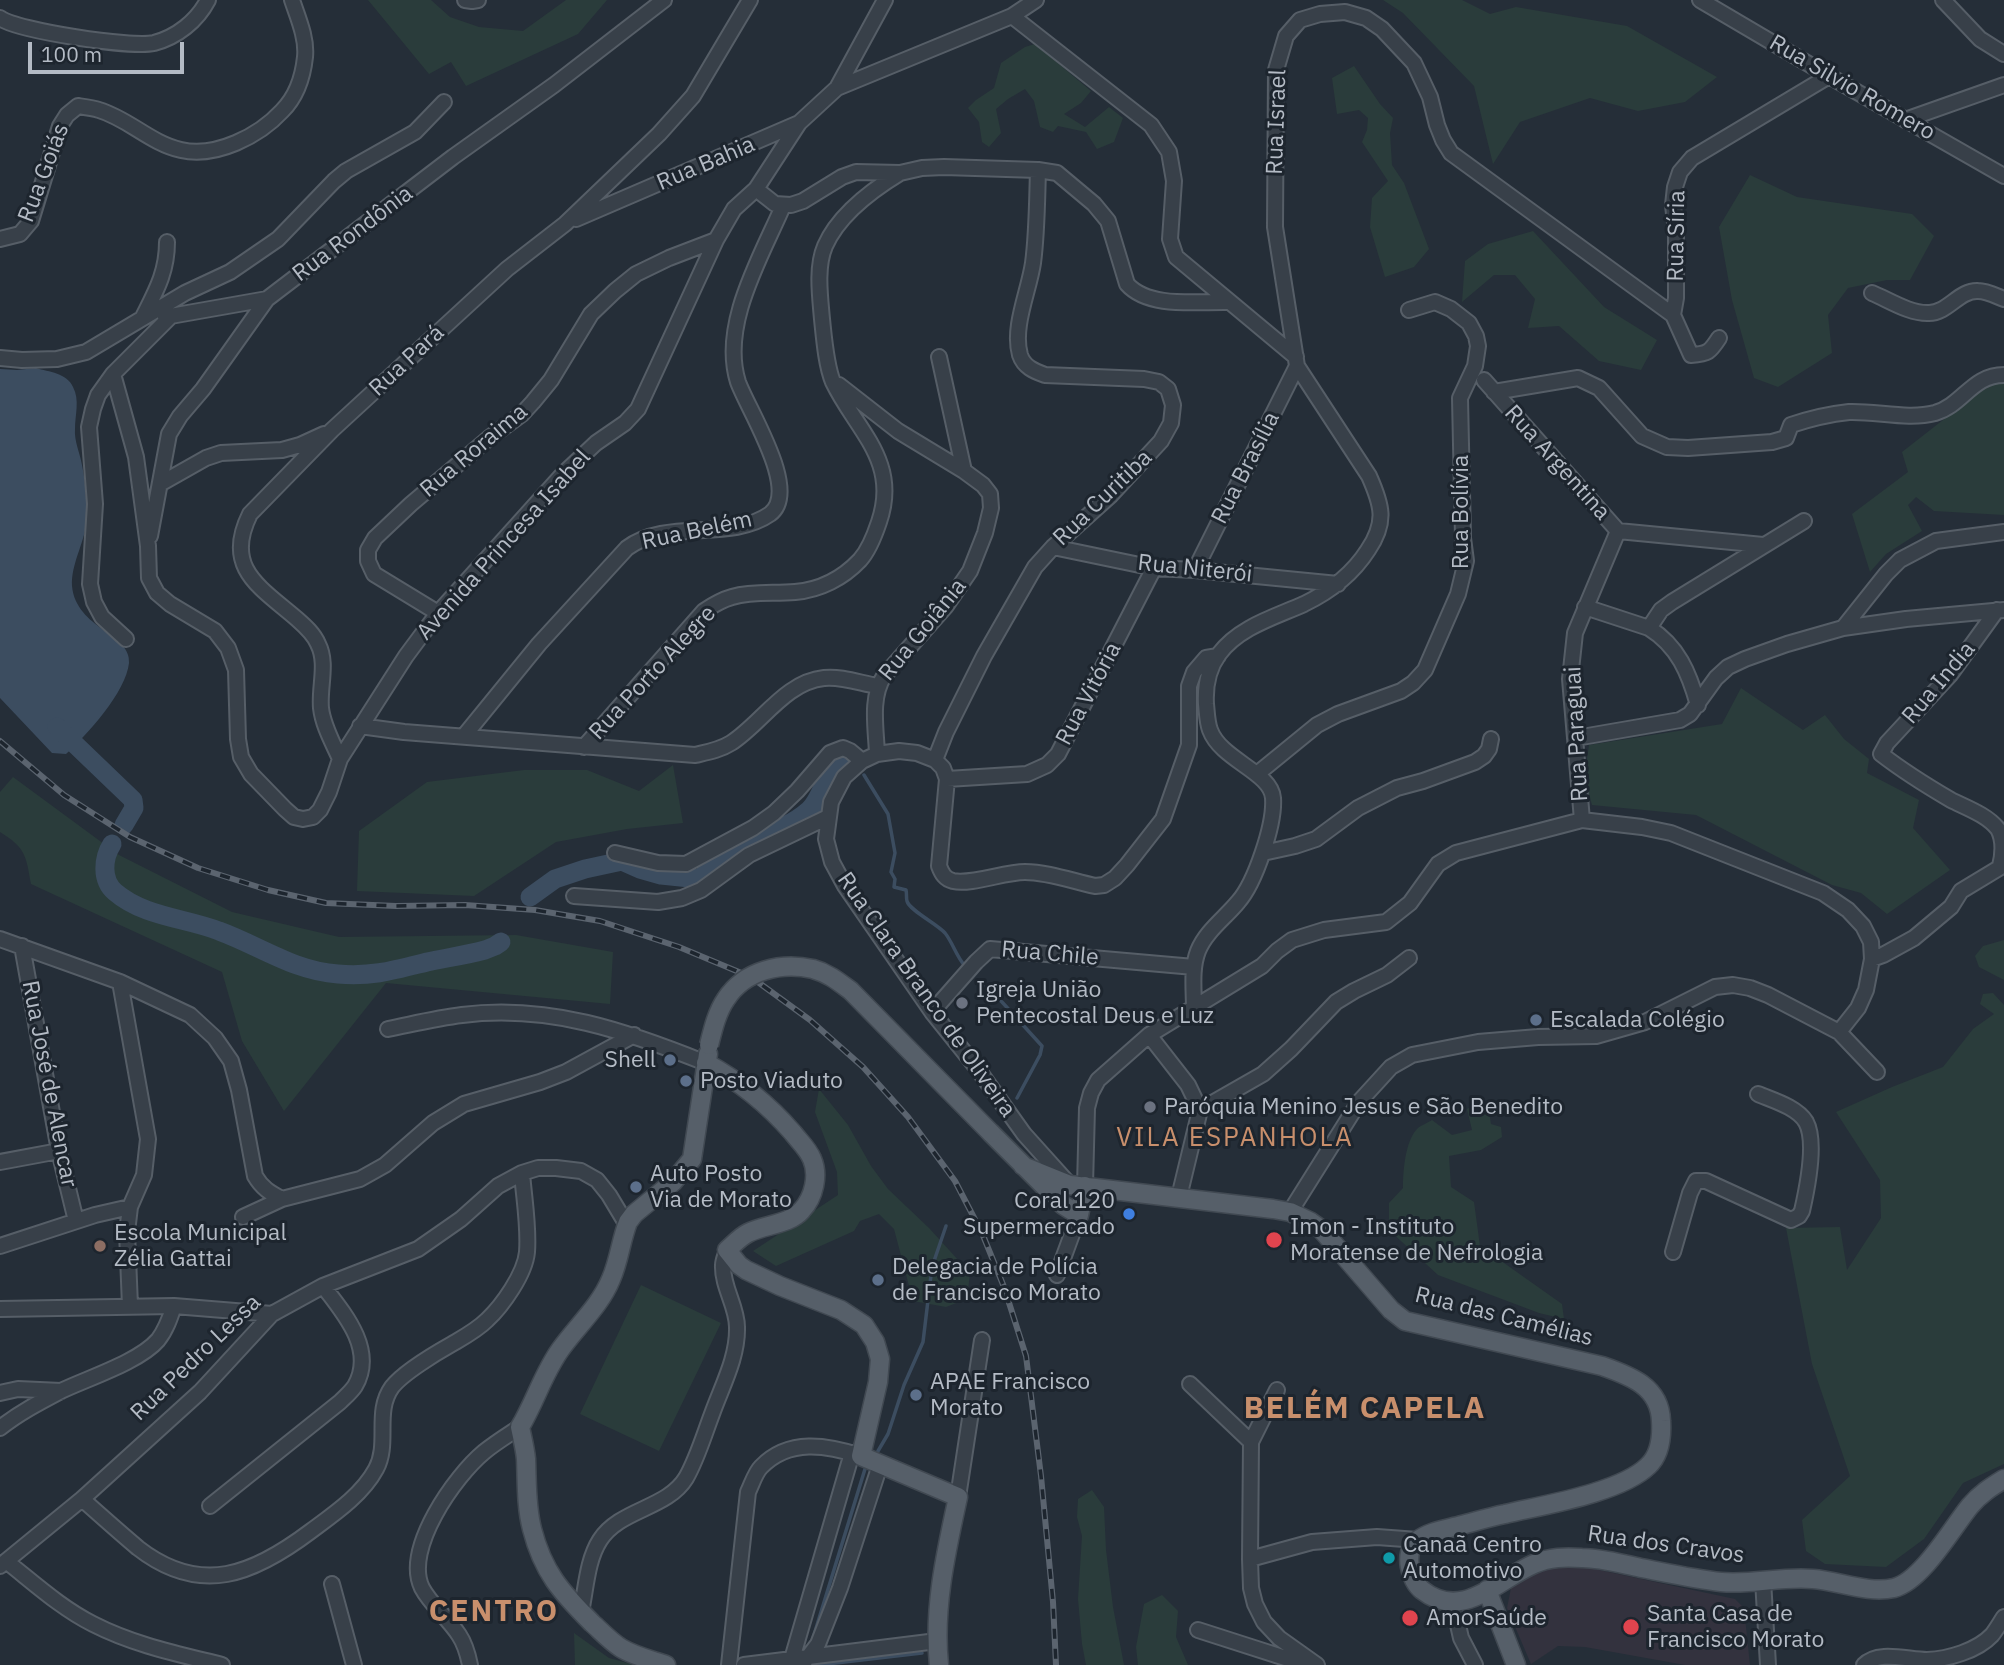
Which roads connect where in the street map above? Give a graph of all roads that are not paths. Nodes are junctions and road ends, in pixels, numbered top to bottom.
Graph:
1 (208, 0) edge
2 (292, 0) edge
3 (465, 0) edge
4 (478, 0) edge
5 (664, 0) edge
6 (750, 0) edge
7 (885, 0) edge
8 (1016, 0) edge
9 (1036, 0) edge
10 (1700, 0) edge
11 (1943, 0) edge
12 (1012, 16) junction
13 (0, 18) edge
14 (2004, 54) edge
15 (1829, 76) junction
16 (2004, 85) edge
17 (837, 88) junction
18 (444, 102) dead end
19 (1905, 120) junction
20 (799, 123) junction
21 (1038, 170) junction
22 (900, 173) junction
23 (2004, 176) edge
24 (756, 189) junction
25 (783, 206) junction
26 (565, 224) junction
27 (0, 239) edge
28 (716, 240) junction
29 (167, 242) dead end
30 (1872, 293) dead end
31 (267, 299) junction
32 (2004, 299) edge
33 (1230, 302) junction
34 (1409, 310) dead end
35 (171, 316) junction
36 (1673, 316) junction
37 (142, 318) junction
38 (1719, 338) dead end
39 (939, 356) dead end
40 (0, 358) edge
41 (1297, 362) junction
42 (113, 374) junction
43 (2004, 375) edge
44 (833, 380) junction
45 (1484, 380) dead end
46 (1494, 392) junction
47 (332, 430) junction
48 (964, 471) junction
49 (160, 484) junction
50 (1804, 521) dead end
51 (1618, 531) junction
52 (2004, 532) edge
53 (1763, 545) junction
54 (148, 546) junction
55 (1053, 547) junction
56 (1205, 548) junction
57 (1154, 568) junction
58 (1195, 570) junction
59 (1221, 573) junction
60 (1338, 584) junction
61 (1585, 607) junction
62 (2000, 610) edge
63 (438, 613) junction
64 (1649, 628) junction
65 (1843, 628) junction
66 (126, 639) dead end
67 (1217, 656) junction
68 (877, 686) junction
69 (1698, 705) junction
70 (360, 726) junction
71 (464, 736) junction
72 (1576, 738) junction
73 (1491, 739) dead end
74 (584, 747) junction
75 (877, 754) junction
76 (340, 759) junction
77 (935, 760) junction
78 (862, 761) junction
79 (1257, 774) junction
80 (947, 779) junction
81 (828, 817) junction
82 (1582, 820) junction
83 (2003, 837) edge
84 (615, 853) dead end
85 (1263, 853) junction
86 (2002, 866) edge
87 (573, 896) dead end
88 (0, 939) edge
89 (22, 946) junction
90 (1409, 958) dead end
91 (1872, 959) junction
92 (1194, 967) junction
93 (120, 982) junction
94 (1194, 1009) junction
95 (932, 1012) junction
96 (388, 1029) dead end
97 (1839, 1032) junction
98 (634, 1035) junction
99 (1149, 1035) junction
100 (706, 1063) junction
101 (1877, 1072) dead end
102 (1758, 1094) dead end
103 (1200, 1110) junction
104 (59, 1151) junction
105 (0, 1162) edge
106 (1023, 1166) junction
107 (522, 1173) junction
108 (1078, 1185) junction
109 (1179, 1197) junction
110 (282, 1199) junction
111 (130, 1208) junction
112 (1290, 1212) junction
113 (1079, 1215) junction
114 (243, 1217) dead end
115 (76, 1221) junction
116 (627, 1225) junction
117 (0, 1247) edge
118 (727, 1250) junction
119 (1673, 1252) dead end
120 (1057, 1275) dead end
121 (323, 1286) junction
122 (130, 1306) junction
123 (174, 1306) junction
124 (0, 1309) edge
125 (272, 1314) junction
126 (982, 1340) dead end
127 (1190, 1384) dead end
128 (1277, 1390) dead end
129 (62, 1391) junction
130 (0, 1393) edge
131 (520, 1427) junction
132 (0, 1428) edge
133 (1251, 1442) junction
134 (493, 1446) junction
135 (857, 1455) junction
136 (526, 1459) junction
137 (880, 1465) junction
138 (2004, 1479) edge
139 (958, 1497) junction
140 (82, 1499) junction
141 (211, 1506) dead end
142 (1418, 1540) junction
143 (1250, 1559) junction
144 (3, 1563) edge
145 (1763, 1580) junction
146 (332, 1584) dead end
147 (1487, 1590) junction
148 (1453, 1603) junction
149 (581, 1612) junction
150 (2004, 1617) edge
151 (1198, 1630) dead end
152 (937, 1641) junction
153 (799, 1661) edge
154 (222, 1665) edge
155 (354, 1665) edge
156 (470, 1665) edge
157 (666, 1665) edge
158 (729, 1665) edge
159 (744, 1665) edge
160 (939, 1665) edge
161 (1307, 1665) edge
162 (1317, 1665) edge
163 (1475, 1665) edge
164 (1516, 1665) edge
165 (1768, 1665) edge
166 (1864, 1665) edge

1 - 13 street
2 - 27 street, Rua Goiás
3 - 4 street
5 - 31 street, Rua Rondônia
6 - 26 street, Rua Pará
7 - 17 street, Rua Bahia
8 - 12 street
9 - 12 street, Rua Bahia
10 - 15 street, Rua Silvio Romero
11 - 14 street
12 - 17 street, Rua Bahia
12 - 33 street
15 - 19 street, Rua Silvio Romero
15 - 36 street, Rua Síria
16 - 19 street
17 - 20 street, Rua Bahia
18 - 37 street
19 - 23 street, Rua Silvio Romero
20 - 24 street, Avenida Princesa Isabel
20 - 26 street, Rua Bahia
21 - 22 street
21 - 33 street
21 - 55 street, Rua Curitiba
22 - 25 street
22 - 44 street, Rua Porto Alegre
24 - 25 street
24 - 28 street, Avenida Princesa Isabel
25 - 71 street, Rua Belém
26 - 47 street, Rua Pará
28 - 63 street, Avenida Princesa Isabel
28 - 63 street, Rua Roraima
29 - 37 street
30 - 32 street
31 - 35 street
31 - 49 street, Rua Rondônia
33 - 41 street
34 - 79 street, Rua Bolívia
35 - 37 street
35 - 42 street
36 - 38 street, Rua Síria
36 - 41 street, Rua Israel
37 - 40 street
39 - 48 street
41 - 56 street, Rua Brasília
41 - 60 street
42 - 54 street, Rua Rondônia
42 - 66 street
43 - 46 street
44 - 48 street, Rua Goiânia
44 - 74 street, Rua Porto Alegre
45 - 46 street, Rua Argentina
46 - 51 street, Rua Argentina
47 - 49 street
47 - 76 street, Rua Pará
48 - 68 street, Rua Goiânia
49 - 54 street, Rua Rondônia
50 - 53 street
51 - 53 street, Rua Argentina
51 - 61 street, Rua Paraguai
52 - 65 street
53 - 64 street
54 - 76 street, Rua Rondônia
55 - 57 street, Rua Niterói
55 - 77 street, Rua Curitiba
56 - 58 street, Rua Brasília
56 - 59 street
57 - 58 street, Rua Niterói
57 - 80 street, Rua Vitória
58 - 59 street, Rua Niterói
59 - 60 street, Rua Niterói
60 - 67 street
61 - 64 street
61 - 72 street, Rua Paraguai
62 - 65 street
62 - 83 street, Rua India
63 - 70 street, Avenida Princesa Isabel
64 - 69 street
65 - 69 street
67 - 79 street
67 - 80 street
68 - 74 street
68 - 75 street, Rua Goiânia
69 - 72 street
70 - 71 street
70 - 76 street, Avenida Princesa Isabel
71 - 74 street
72 - 82 street, Rua Paraguai
73 - 85 street
75 - 77 street, Rua Clara Branco de Oliveira
75 - 78 street, Rua Clara Branco de Oliveira
77 - 80 street
78 - 81 street, Rua Clara Branco de Oliveira
78 - 84 street
79 - 85 street
81 - 87 street
81 - 95 street, Rua Clara Branco de Oliveira
82 - 91 street
82 - 94 street
83 - 86 street
85 - 92 street
86 - 91 street
88 - 89 street
89 - 93 street
89 - 104 street, Rua José de Alencar
90 - 103 street
91 - 97 street
92 - 94 street
92 - 95 street, Rua Chile
93 - 110 street
93 - 111 street
94 - 99 street
95 - 108 street, Rua Clara Branco de Oliveira
96 - 98 street
97 - 101 street
97 - 112 street
98 - 100 street
98 - 110 street
99 - 103 street
99 - 108 street
100 - 106 main road, bridge
100 - 116 main road
100 - 118 main road
102 - 119 street
103 - 109 street
104 - 105 street
104 - 115 street, Rua José de Alencar
106 - 108 main road, Rua das Camélias
106 - 113 main road
107 - 116 street, Rua Pedro Lessa
107 - 121 street, Rua Pedro Lessa
107 - 140 street
108 - 109 main road, Rua das Camélias
108 - 113 main road
109 - 112 main road, Rua das Camélias
110 - 114 street
111 - 115 street
111 - 122 street
112 - 142 main road, Rua das Camélias
113 - 120 street
115 - 117 street
116 - 131 main road
118 - 135 main road
118 - 149 street
121 - 125 street, Rua Pedro Lessa
121 - 141 street
122 - 123 street
122 - 124 street
123 - 125 street
123 - 129 street
125 - 140 street, Rua Pedro Lessa
126 - 139 street
127 - 133 street
128 - 133 street
129 - 130 street
129 - 132 street
131 - 134 street
131 - 136 main road
133 - 143 street
134 - 136 street
134 - 156 street
135 - 137 main road
135 - 153 street
135 - 158 street
136 - 149 main road
137 - 139 main road
137 - 153 street
138 - 145 main road, Rua dos Cravos
139 - 152 main road
140 - 144 street, Rua Pedro Lessa
142 - 143 street
142 - 148 main road
143 - 162 street
144 - 154 street
145 - 147 main road, Rua dos Cravos
145 - 165 street
146 - 155 street
147 - 148 main road, Rua dos Cravos
147 - 164 main road
148 - 163 street
149 - 157 main road
150 - 166 street
151 - 161 street
152 - 153 street
152 - 160 main road
153 - 159 street

